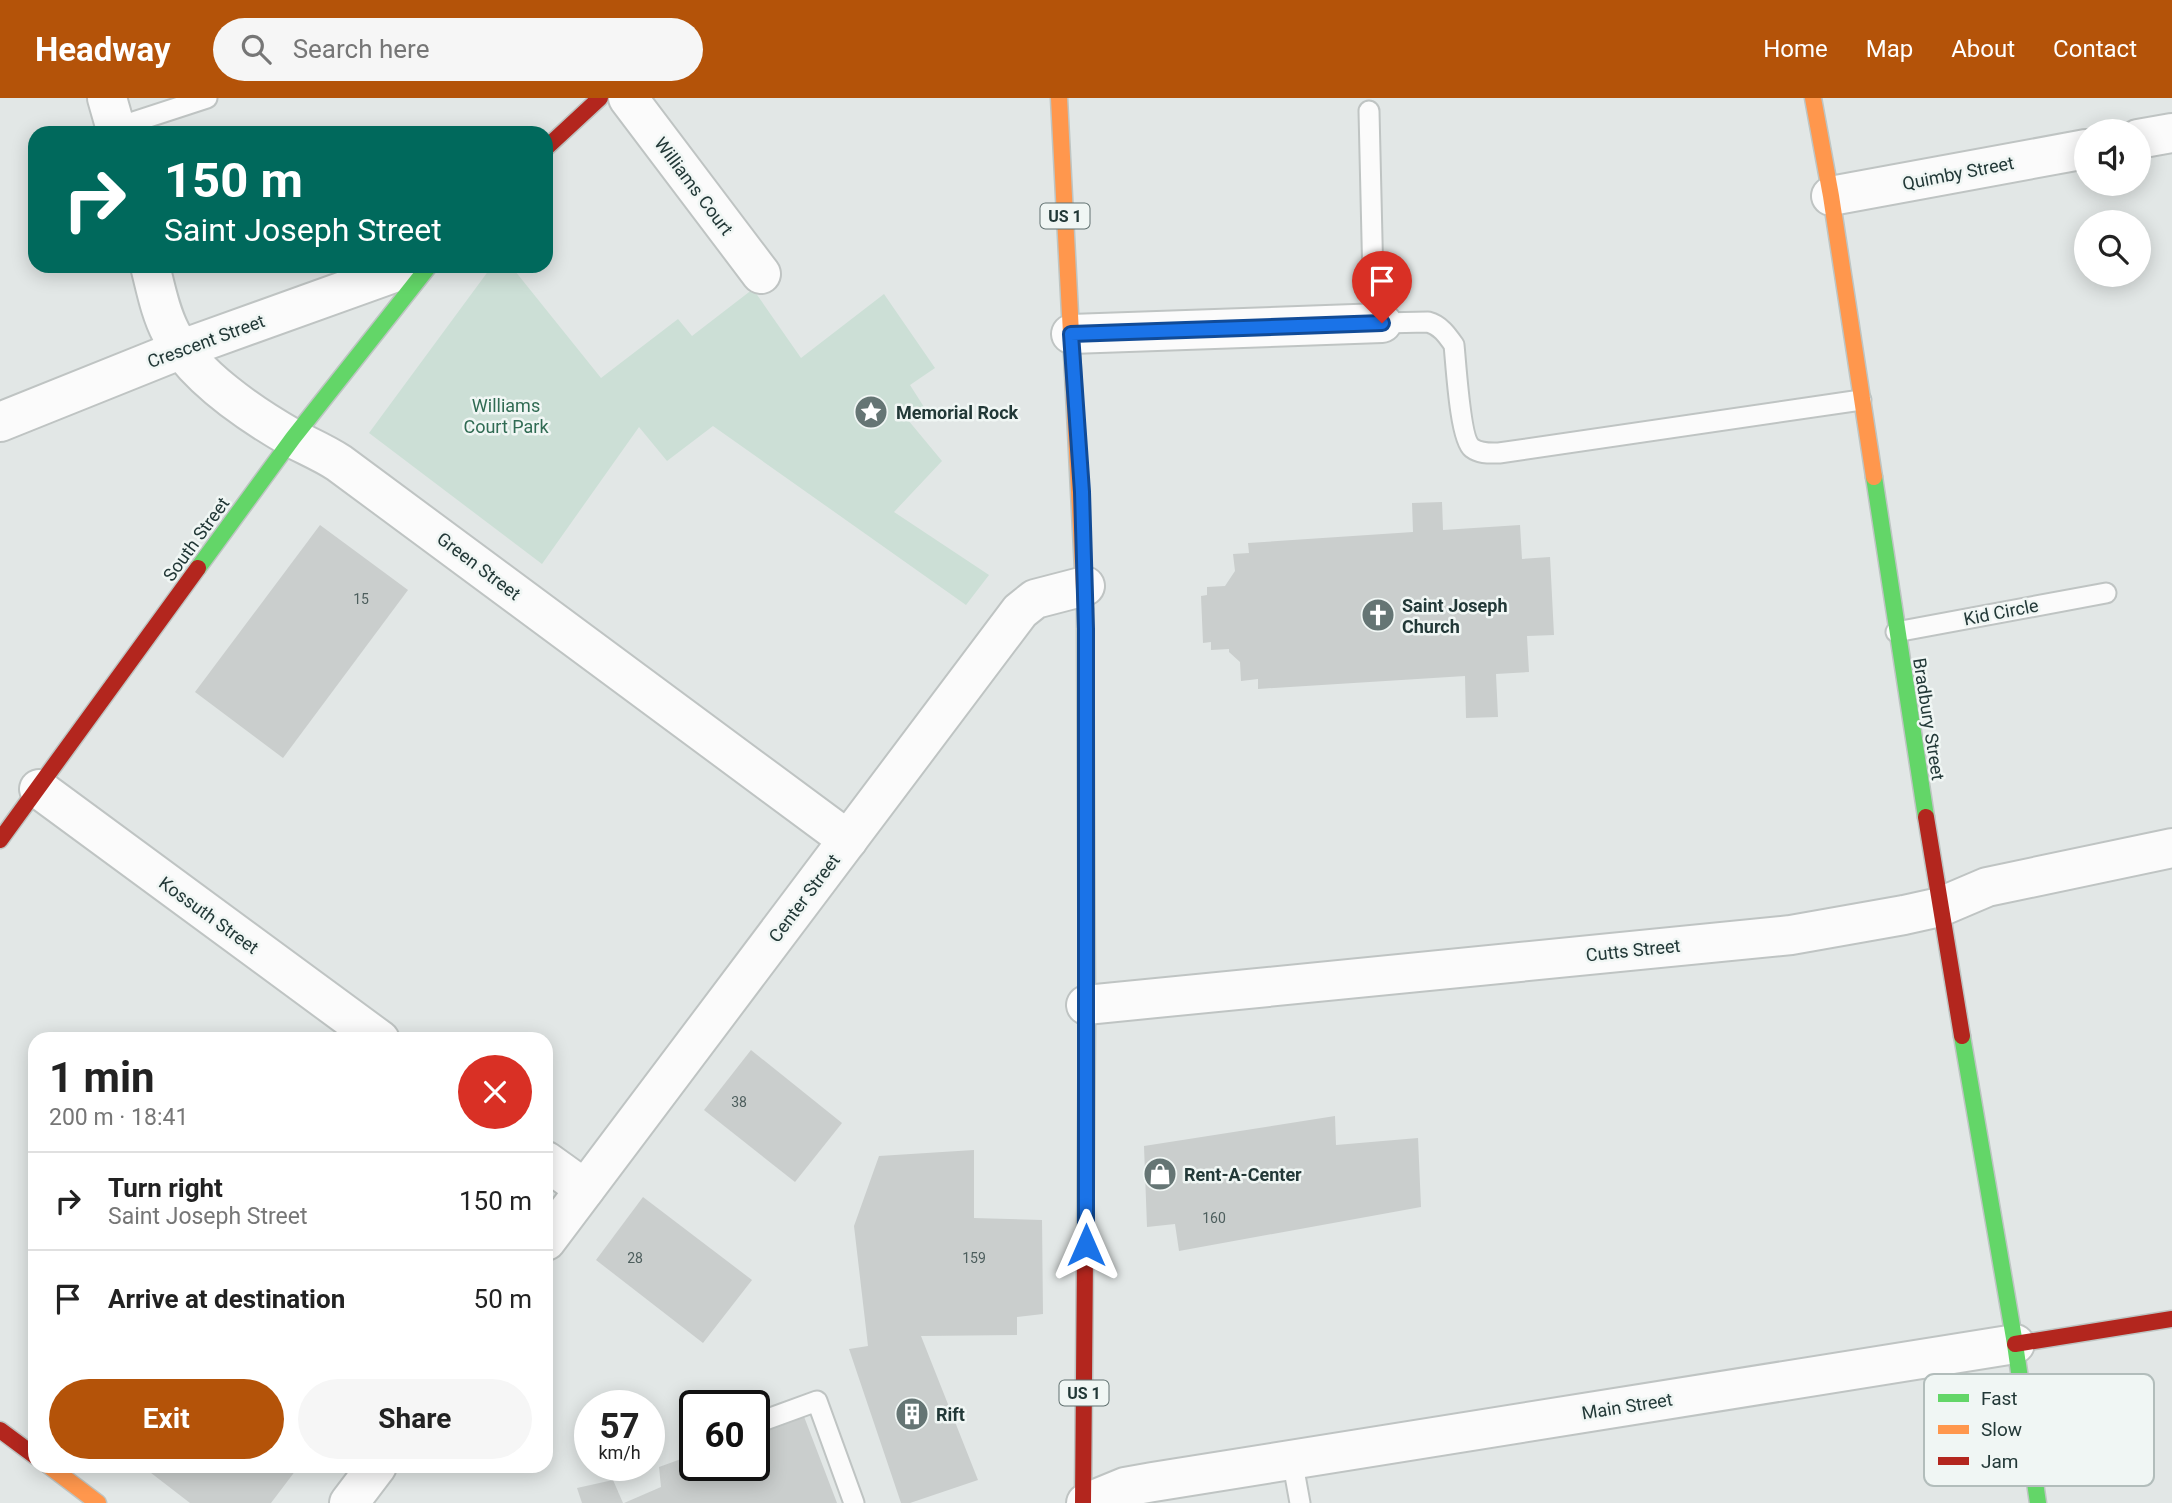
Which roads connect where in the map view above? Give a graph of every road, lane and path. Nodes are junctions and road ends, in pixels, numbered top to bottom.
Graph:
1 (207, 98) edge
2 (600, 98) edge
3 (628, 98) edge
4 (1059, 98) edge
5 (1813, 98) edge
6 (1369, 111) dead end
7 (113, 120) edge
8 (2172, 132) edge
9 (2151, 136) edge
10 (553, 142) edge
11 (2074, 151) edge
12 (1830, 196) junction
13 (152, 273) edge
14 (394, 273) edge
15 (423, 273) edge
16 (761, 274) dead end
17 (1378, 324) junction
18 (1071, 334) junction
19 (182, 349) junction
20 (1861, 400) junction
21 (0, 422) edge
22 (293, 438) junction
23 (1085, 586) junction
24 (2106, 593) dead end
25 (1896, 632) junction
26 (39, 789) junction
27 (0, 840) edge
28 (848, 840) junction
29 (2172, 848) edge
30 (1940, 907) junction
31 (1086, 1005) junction
32 (369, 1032) edge
33 (553, 1166) edge
34 (584, 1189) junction
35 (553, 1231) edge
36 (2172, 1319) edge
37 (2015, 1344) junction
38 (2019, 1374) edge
39 (770, 1417) edge
40 (0, 1430) edge
41 (28, 1448) edge
42 (1292, 1459) junction
43 (58, 1473) edge
44 (372, 1473) edge
45 (98, 1503) edge
46 (349, 1503) edge
47 (855, 1503) edge
48 (1084, 1503) edge
49 (1300, 1503) edge

1 - 7 lane
2 - 10 street
3 - 16 street, Williams Court
4 - 18 street, US 1
5 - 12 street, Bradbury Street
6 - 17 lane
8 - 9 street
11 - 12 street, Quimby Street
12 - 20 street, Bradbury Street
13 - 19 street, Green Street
14 - 19 street, Crescent Street
15 - 22 street, South Street
17 - 18 street
17 - 20 lane
18 - 23 street, US 1
19 - 21 street, Crescent Street
19 - 22 street, Green Street
20 - 25 street, Bradbury Street
22 - 26 street, South Street
22 - 28 street, Green Street
23 - 28 street, Center Street
23 - 31 street, US 1
24 - 25 lane, Kid Circle
25 - 30 street, Bradbury Street
26 - 27 street, South Street
26 - 32 street, Kossuth Street
28 - 34 street, Center Street
29 - 30 street, Cutts Street
30 - 31 street, Cutts Street
30 - 37 street, Bradbury Street
31 - 48 street, US 1
33 - 34 street
34 - 35 street, Center Street
36 - 37 street, Main Street
37 - 38 street, Bradbury Street
37 - 42 street, Main Street
39 - 47 lane
40 - 41 street
42 - 48 street, Main Street
42 - 49 lane
43 - 45 street
44 - 46 street

